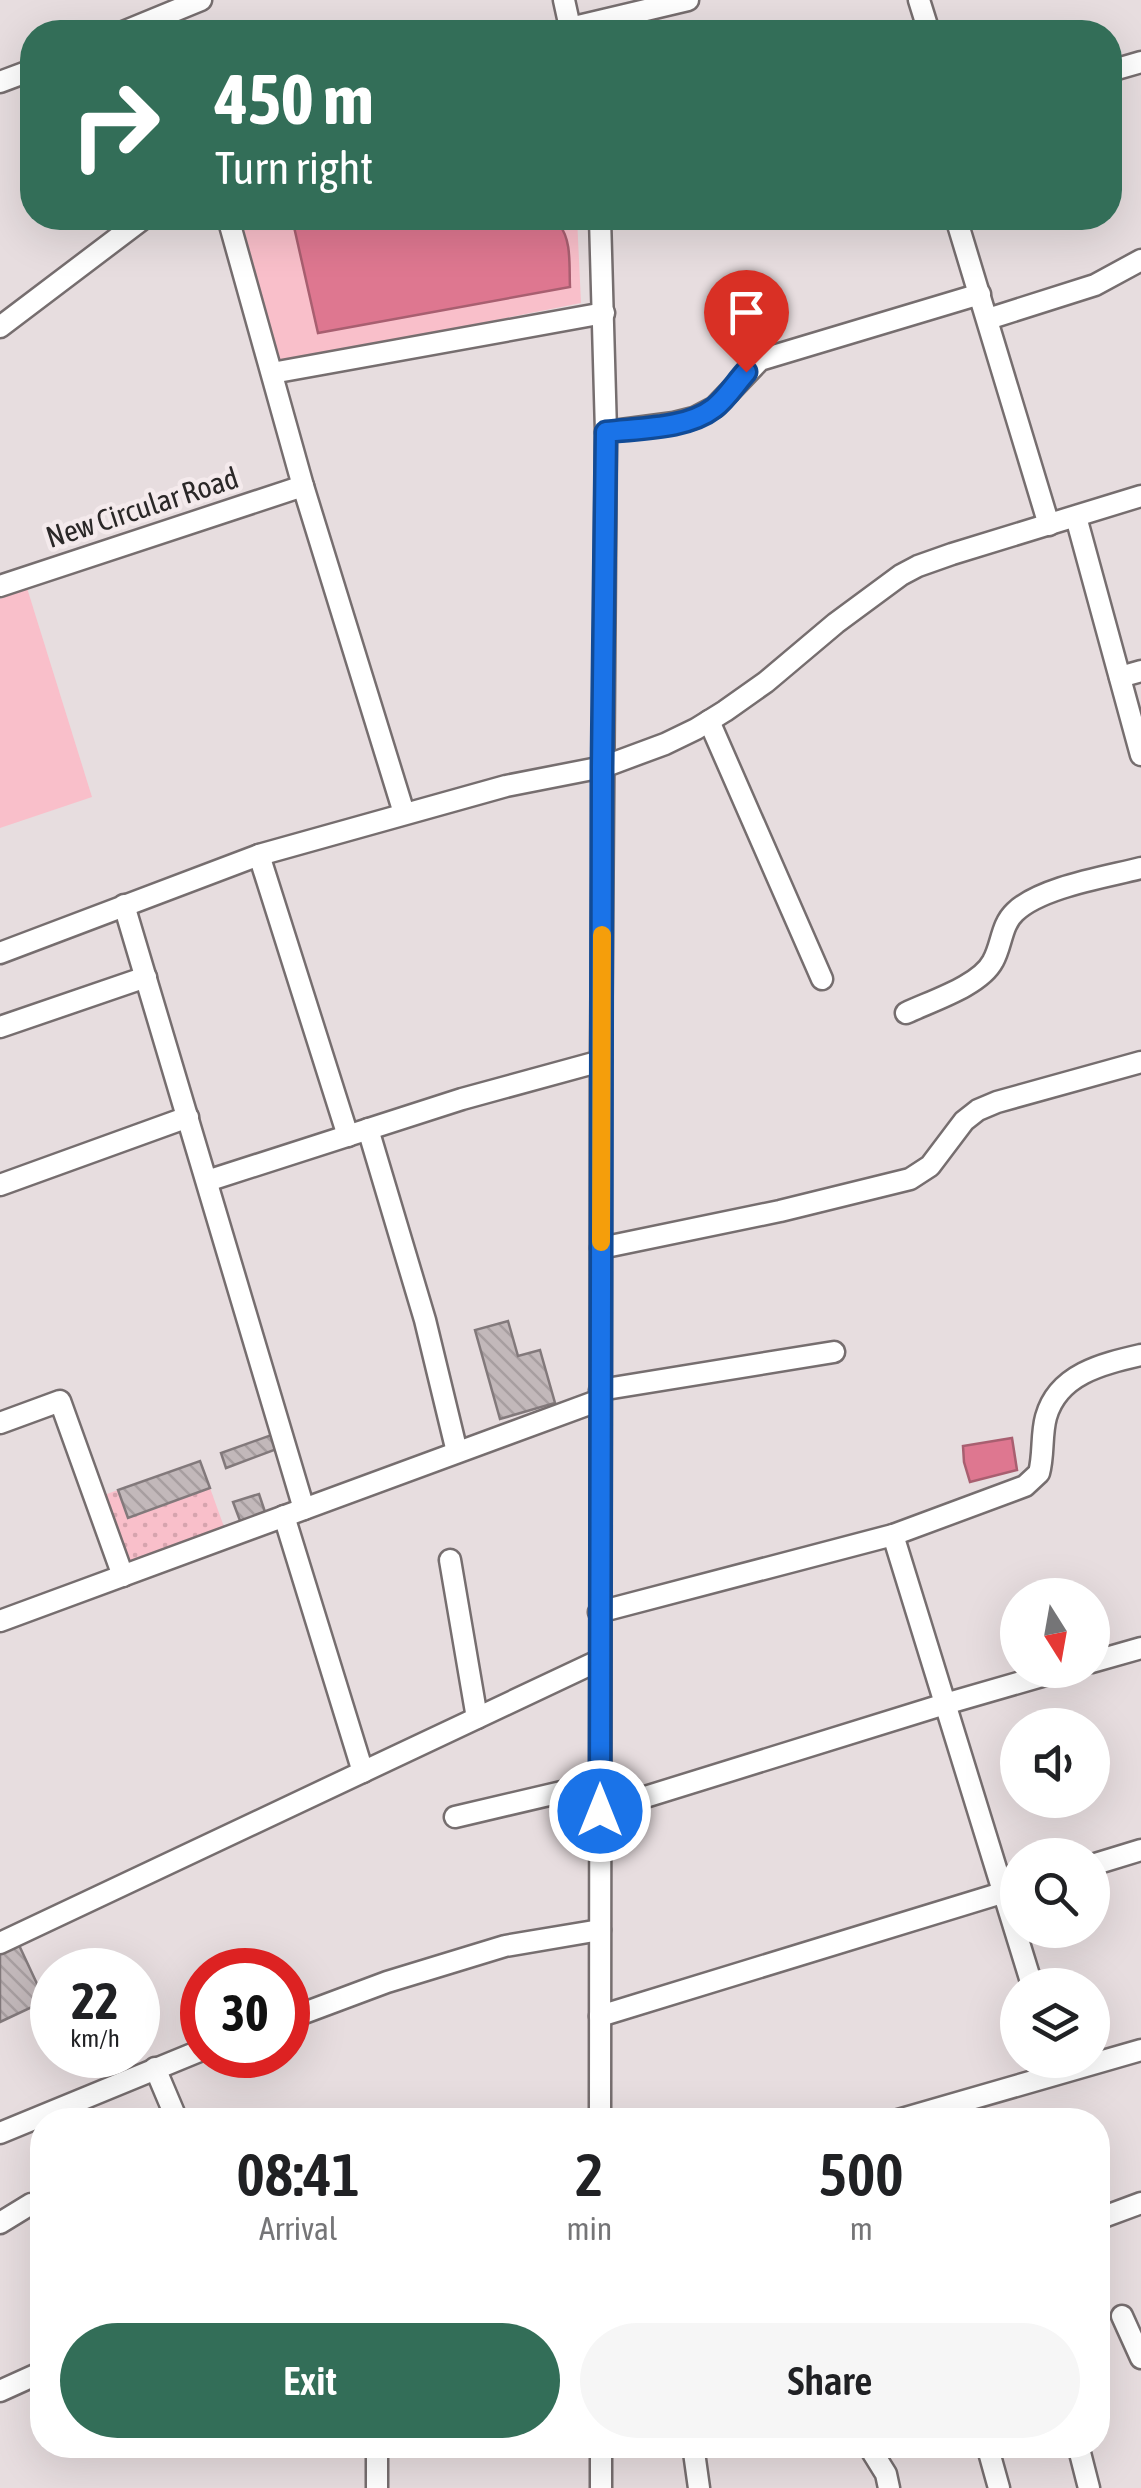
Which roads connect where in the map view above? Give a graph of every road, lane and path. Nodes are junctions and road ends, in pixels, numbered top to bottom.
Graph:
1 (201, 0) edge
2 (688, 0) edge
3 (172, 6) edge
4 (146, 20) edge
5 (610, 20) edge
6 (129, 230) edge
7 (231, 230) edge
8 (600, 230) edge
9 (960, 230) edge
10 (1141, 260) edge
11 (980, 294) junction
12 (604, 313) junction
13 (988, 320) junction
14 (0, 327) edge
15 (272, 374) junction
16 (606, 432) junction
17 (303, 486) junction
18 (1141, 496) edge
19 (1076, 518) junction
20 (1050, 525) junction
21 (0, 586) edge
22 (1131, 674) edge
23 (710, 721) junction
24 (1141, 756) edge
25 (602, 767) junction
26 (404, 813) junction
27 (259, 855) junction
28 (1141, 868) edge
29 (124, 905) junction
30 (0, 953) edge
31 (146, 977) junction
32 (822, 979) dead end
33 (906, 1012) dead end
34 (0, 1027) edge
35 (601, 1061) junction
36 (1141, 1062) edge
37 (188, 1117) junction
38 (368, 1129) junction
39 (348, 1136) junction
40 (207, 1181) junction
41 (0, 1185) edge
42 (601, 1248) junction
43 (834, 1352) dead end
44 (1141, 1355) edge
45 (600, 1395) junction
46 (0, 1423) edge
47 (457, 1452) junction
48 (294, 1512) junction
49 (893, 1534) junction
50 (450, 1560) dead end
51 (123, 1576) junction
52 (600, 1612) junction
53 (0, 1621) edge
54 (1141, 1648) edge
55 (1110, 1657) edge
56 (600, 1660) junction
57 (1002, 1688) edge
58 (946, 1704) junction
59 (477, 1718) junction
60 (364, 1772) junction
61 (600, 1784) junction
62 (600, 1811) junction
63 (455, 1817) dead end
64 (1141, 1850) edge
65 (1110, 1859) edge
66 (1000, 1861) edge
67 (1000, 1893) edge
68 (600, 1930) junction
69 (0, 1944) edge
70 (310, 2011) edge
71 (600, 2016) junction
72 (1141, 2050) edge
73 (1110, 2056) edge
74 (132, 2078) edge
75 (160, 2078) edge
76 (1025, 2078) edge
77 (60, 2108) edge
78 (172, 2108) edge
79 (600, 2108) edge
80 (934, 2108) edge
81 (30, 2120) edge
82 (0, 2133) edge
83 (1141, 2203) edge
84 (30, 2205) edge
85 (1110, 2215) edge
86 (0, 2223) edge
87 (1122, 2316) dead end
88 (1141, 2358) edge
89 (30, 2377) edge
90 (0, 2391) edge
91 (377, 2458) edge
92 (600, 2458) edge
93 (695, 2458) edge
94 (876, 2458) edge
95 (991, 2458) edge
96 (1081, 2458) edge
97 (377, 2488) edge
98 (601, 2488) edge
99 (699, 2488) edge
100 (889, 2488) edge
101 (999, 2488) edge
102 (1089, 2488) edge

1 - 3 street
2 - 5 street
3 - 4 street
6 - 14 street
7 - 15 street
8 - 12 street
9 - 11 street
10 - 13 street
11 - 13 street
11 - 16 street
12 - 15 street
12 - 16 street
13 - 20 street
15 - 17 street
16 - 25 street
17 - 21 street, New Circular Road
17 - 26 street
18 - 19 street
19 - 20 street
19 - 22 street
20 - 23 street
22 - 24 street
23 - 25 street
23 - 32 street
25 - 26 street
25 - 35 street
26 - 27 street
27 - 29 street
27 - 39 street
28 - 33 street
29 - 30 street
29 - 31 street
31 - 34 street
31 - 37 street
35 - 38 street
35 - 42 street
36 - 42 street
37 - 40 street
37 - 41 street
38 - 39 street
38 - 47 street
39 - 40 street
40 - 48 street
42 - 45 street
43 - 45 street
44 - 49 street
45 - 47 street
45 - 52 street
46 - 51 street
47 - 48 street
48 - 51 street
48 - 60 street
49 - 52 street
49 - 58 street
50 - 59 street
51 - 53 street
52 - 56 street
54 - 55 street
56 - 59 street
56 - 61 street
57 - 58 street
58 - 62 street
58 - 66 street
59 - 60 street
60 - 69 street
61 - 62 street
61 - 63 street
62 - 68 street
64 - 65 street
67 - 71 street
68 - 70 street
68 - 71 street
71 - 79 street
72 - 73 street
74 - 77 street
75 - 78 street
76 - 80 street
81 - 82 street
83 - 85 street
84 - 86 street
87 - 88 street
89 - 90 street
91 - 97 street
92 - 98 street
93 - 99 street
94 - 100 street
95 - 101 street
96 - 102 street

